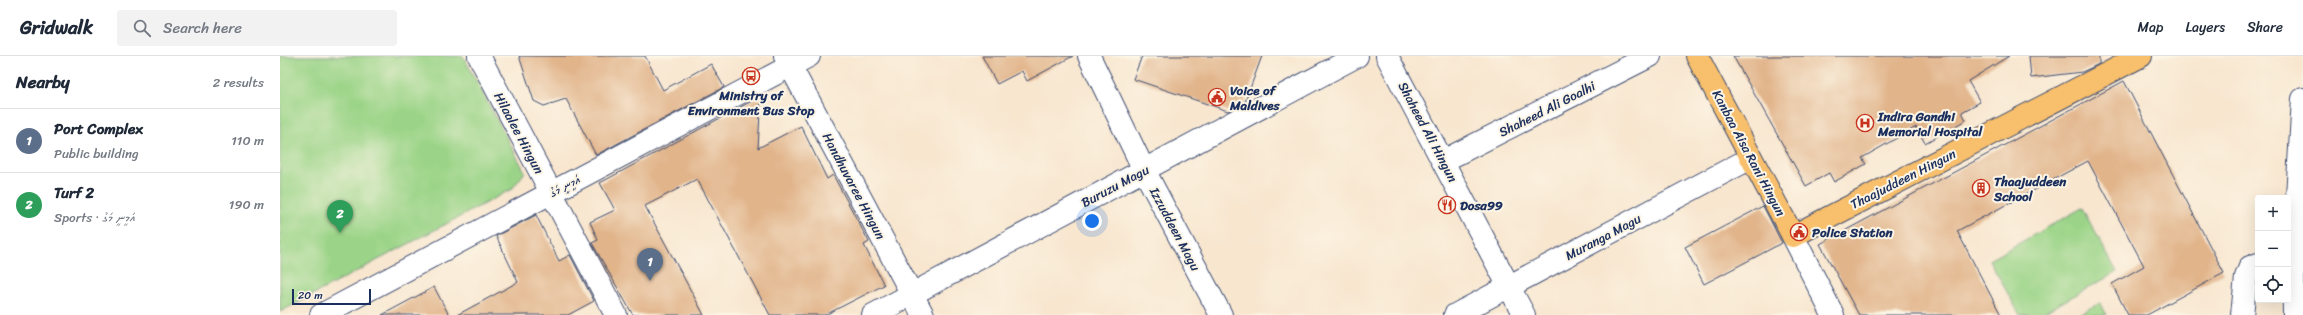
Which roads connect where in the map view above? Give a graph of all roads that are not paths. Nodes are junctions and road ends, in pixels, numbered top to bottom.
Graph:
1 (479, 56) edge
2 (1089, 56) edge
3 (1357, 56) edge
4 (1387, 56) edge
5 (1650, 56) edge
6 (1697, 56) edge
7 (2141, 56) edge
8 (794, 59) edge
9 (2303, 99) edge
10 (1751, 158) junction
11 (1443, 161) junction
12 (1144, 170) junction
13 (551, 193) junction
14 (1793, 236) junction
15 (2291, 249) edge
16 (2255, 265) edge
17 (2290, 267) edge
18 (1509, 286) junction
19 (912, 294) junction
20 (321, 315) edge
21 (616, 315) edge
22 (873, 315) edge
23 (923, 315) edge
24 (1221, 315) edge
25 (1455, 315) edge
26 (1524, 315) edge
27 (1833, 315) edge
28 (2242, 315) edge
29 (2294, 315) edge

1 - 13 street, Hilaalee Hingun
2 - 12 street, Izzuddeen Magu
3 - 12 street, Buruzu Magu
4 - 11 street, Shaheed Ali Hingun
5 - 11 street, Shaheed Ali Goalhi
6 - 10 main road, Kanbaa Aisa Rani Hingun
7 - 14 main road, Thaajuddeen Hingun
8 - 13 street, އަމީނީ މަގު
8 - 19 street, Handhuvaree Hingun
9 - 15 street
10 - 14 main road, Kanbaa Aisa Rani Hingun
10 - 18 street, Muranga Magu
11 - 18 street, Shaheed Ali Hingun
12 - 19 street, Buruzu Magu
12 - 24 street, Izzuddeen Magu
13 - 20 street, އަމީނީ މަގު
13 - 21 street, Hilaalee Hingun
14 - 27 street, Kanbaa Aisa Rani Hingun
16 - 28 street
17 - 29 street
18 - 25 street, Muranga Magu
18 - 26 street, Shaheed Ali Hingun
19 - 22 street, Buruzu Magu
19 - 23 street, Handhuvaree Hingun

